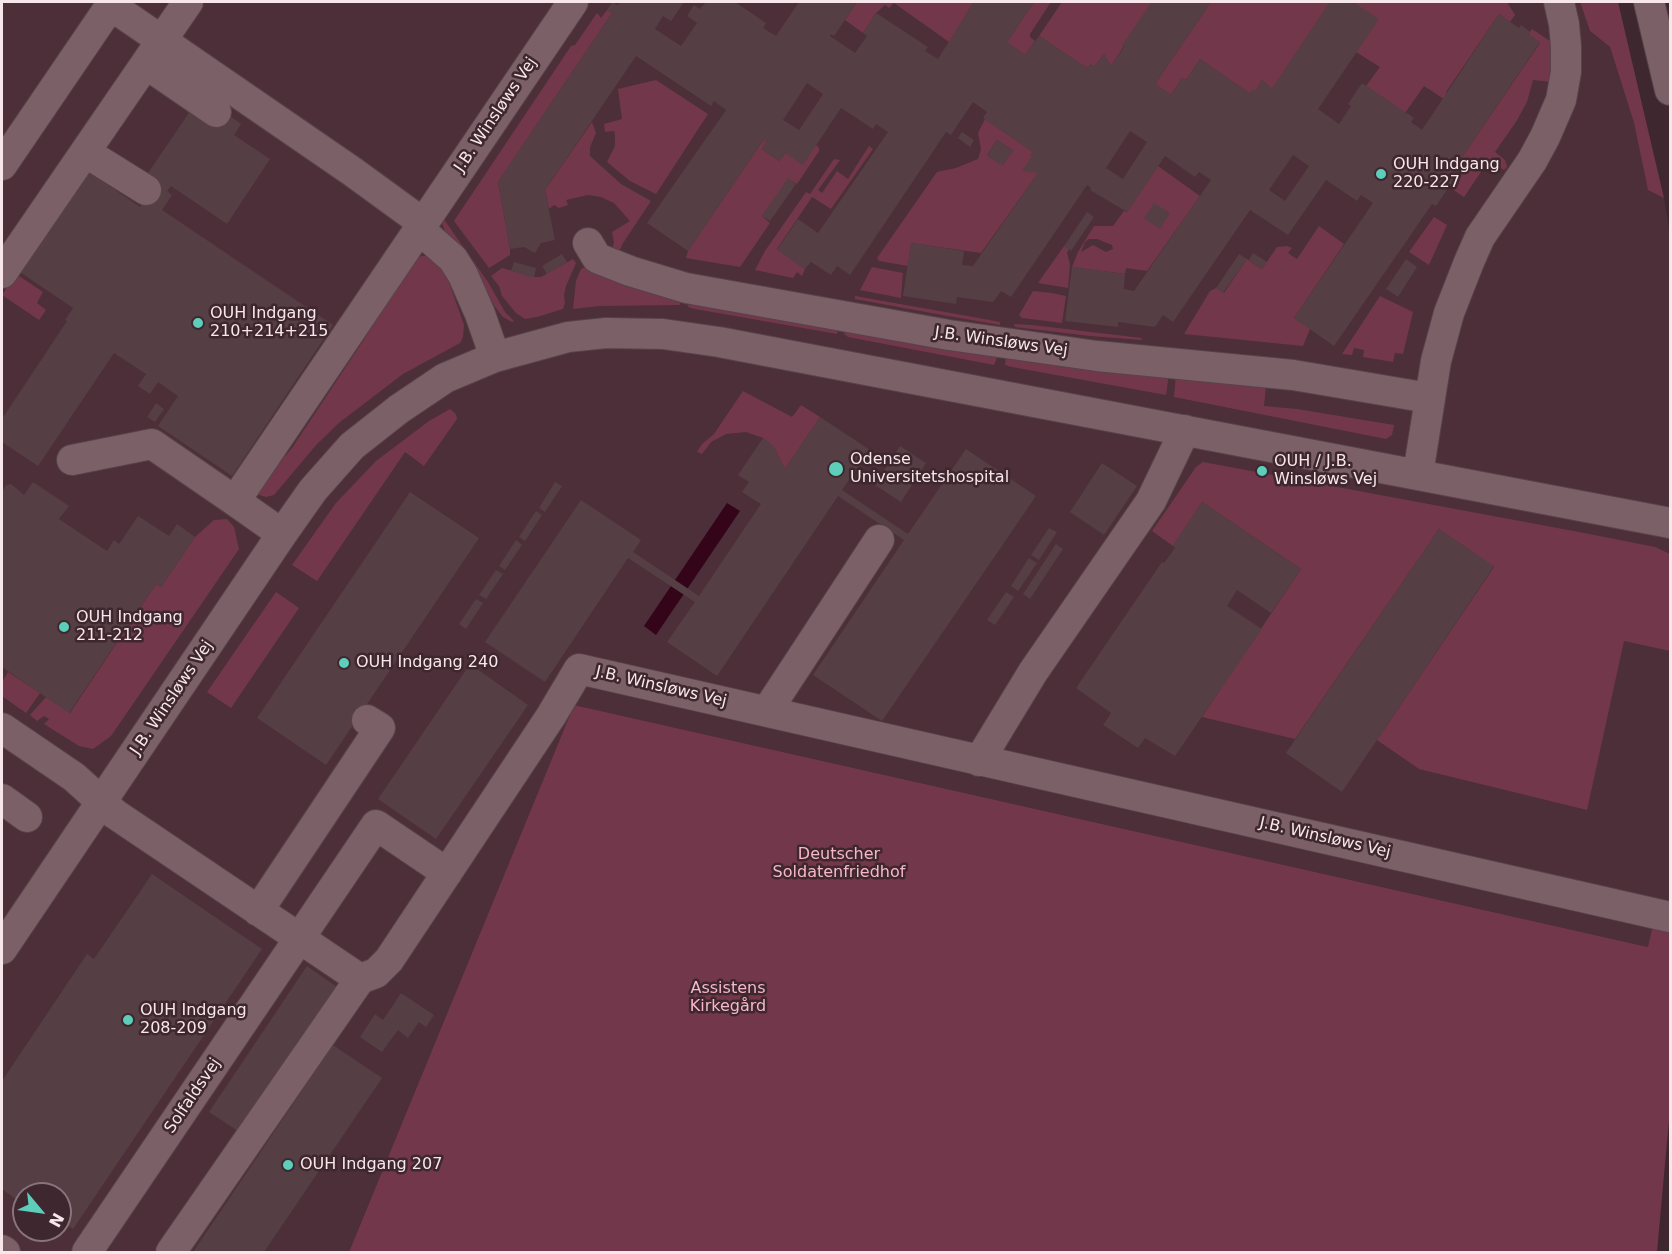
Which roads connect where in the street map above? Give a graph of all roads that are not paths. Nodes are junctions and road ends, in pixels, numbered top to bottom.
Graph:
1 (188, 2) edge
2 (573, 2) edge
3 (1559, 2) edge
4 (1649, 2) edge
5 (112, 3) edge
6 (154, 52) junction
7 (1671, 90) edge
8 (216, 112) dead end
9 (85, 152) junction
10 (2, 165) edge
11 (146, 190) dead end
12 (421, 226) junction
13 (588, 243) dead end
14 (2, 273) edge
15 (495, 357) junction
16 (1429, 398) junction
17 (1185, 430) junction
18 (72, 460) dead end
19 (1418, 474) junction
20 (236, 501) junction
21 (1671, 523) edge
22 (282, 534) junction
23 (879, 540) dead end
24 (767, 711) junction
25 (367, 720) dead end
26 (2, 728) edge
27 (979, 761) junction
28 (2, 799) edge
29 (102, 802) junction
30 (27, 817) dead end
31 (447, 873) junction
32 (258, 911) junction
33 (1671, 917) edge
34 (300, 939) junction
35 (2, 949) edge
36 (360, 979) junction
37 (87, 1252) edge
38 (171, 1252) edge

1 - 6 street
2 - 12 street, J.B. Winsløws Vej
3 - 16 street
4 - 7 street
5 - 6 street
5 - 10 street
6 - 8 street
6 - 9 street
6 - 12 street
9 - 11 street
9 - 14 street
12 - 15 street
12 - 20 street, J.B. Winsløws Vej
13 - 16 street, J.B. Winsløws Vej
15 - 17 street, J.B. Winsløws Vej
15 - 22 street, J.B. Winsløws Vej
16 - 19 street
17 - 19 street, J.B. Winsløws Vej
17 - 27 street
18 - 20 street
19 - 21 street, J.B. Winsløws Vej
20 - 22 street
22 - 29 street, J.B. Winsløws Vej
23 - 24 street
24 - 27 street, J.B. Winsløws Vej
24 - 31 street, J.B. Winsløws Vej
25 - 32 street
26 - 29 street
27 - 33 street, J.B. Winsløws Vej
28 - 30 street
29 - 32 street
29 - 35 street, J.B. Winsløws Vej
31 - 34 street
31 - 36 street, J.B. Winsløws Vej
32 - 34 street
34 - 36 street
34 - 37 street, Solfaldsvej
36 - 38 street

